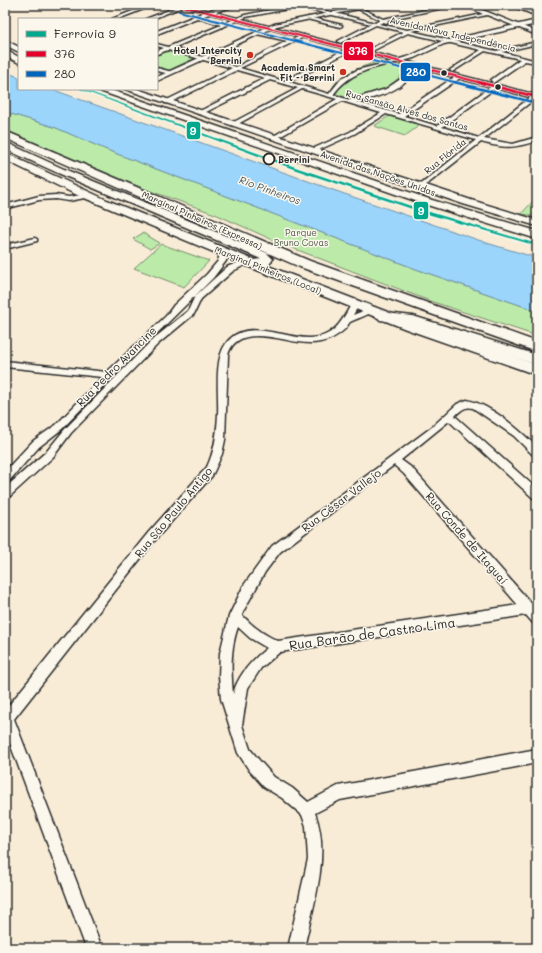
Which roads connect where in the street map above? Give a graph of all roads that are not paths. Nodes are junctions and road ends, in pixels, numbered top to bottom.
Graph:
1 (154, 5) edge
2 (181, 5) edge
3 (195, 5) edge
4 (236, 5) edge
5 (298, 5) edge
6 (352, 5) edge
7 (376, 5) edge
8 (455, 5) edge
9 (466, 5) edge
10 (494, 5) edge
11 (512, 5) edge
12 (162, 7) dead end
13 (359, 8) junction
14 (476, 9) junction
15 (173, 10) junction
16 (211, 11) junction
17 (332, 14) junction
18 (488, 14) junction
19 (537, 15) edge
20 (196, 17) junction
21 (242, 17) junction
22 (117, 18) edge
23 (151, 18) edge
24 (308, 18) junction
25 (235, 20) junction
26 (383, 20) junction
27 (537, 22) edge
28 (287, 23) junction
29 (224, 24) junction
30 (374, 24) junction
31 (340, 26) dead end
32 (517, 26) junction
33 (273, 27) junction
34 (292, 30) junction
35 (400, 30) junction
36 (406, 32) junction
37 (158, 33) edge
38 (259, 33) junction
39 (537, 34) edge
40 (302, 36) junction
41 (291, 41) junction
42 (448, 41) junction
43 (5, 42) edge
44 (340, 42) junction
45 (537, 42) edge
46 (158, 45) edge
47 (168, 48) junction
48 (18, 49) edge
49 (350, 49) junction
50 (372, 50) junction
51 (484, 50) junction
52 (495, 52) junction
53 (5, 53) edge
54 (158, 53) edge
55 (203, 58) junction
56 (524, 59) junction
57 (18, 60) edge
58 (396, 61) junction
59 (408, 62) junction
60 (537, 62) edge
61 (236, 68) junction
62 (158, 70) edge
63 (452, 71) junction
64 (170, 73) junction
65 (458, 77) junction
66 (270, 78) junction
67 (158, 79) edge
68 (286, 82) junction
69 (494, 84) junction
70 (303, 87) junction
71 (102, 90) edge
72 (116, 90) edge
73 (135, 90) edge
74 (536, 95) edge
75 (330, 96) junction
76 (341, 99) junction
77 (167, 102) junction
78 (351, 102) junction
79 (167, 112) junction
80 (386, 112) junction
81 (200, 113) junction
82 (400, 116) junction
83 (438, 127) junction
84 (232, 129) junction
85 (5, 134) edge
86 (274, 138) junction
87 (537, 139) edge
88 (479, 140) junction
89 (5, 145) edge
90 (312, 151) junction
91 (5, 156) edge
92 (370, 170) junction
93 (421, 187) junction
94 (88, 196) junction
95 (5, 207) edge
96 (537, 223) edge
97 (537, 234) edge
98 (35, 240) dead end
99 (5, 247) edge
100 (223, 257) junction
101 (245, 264) junction
102 (305, 264) junction
103 (182, 303) junction
104 (355, 305) junction
105 (194, 306) junction
106 (174, 311) junction
107 (368, 311) junction
108 (184, 317) junction
109 (385, 317) junction
110 (349, 320) junction
111 (537, 347) edge
112 (537, 353) edge
113 (537, 360) edge
114 (5, 364) edge
115 (537, 370) edge
116 (108, 375) junction
117 (121, 377) junction
118 (450, 416) junction
119 (46, 437) junction
120 (57, 444) junction
121 (32, 450) junction
122 (537, 453) edge
123 (45, 458) junction
124 (394, 460) junction
125 (5, 478) edge
126 (5, 494) edge
127 (537, 495) edge
128 (528, 610) junction
129 (235, 616) junction
130 (537, 619) edge
131 (278, 647) junction
132 (6, 719) edge
133 (235, 725) junction
134 (537, 756) edge
135 (307, 810) junction
136 (94, 948) edge
137 (296, 948) edge

1 - 22 street
2 - 15 street
2 - 16 main road
3 - 16 main road
4 - 16 street
5 - 17 street, Avenida Nova Independência
5 - 21 street
6 - 13 street
7 - 13 street
8 - 26 street
9 - 14 street
10 - 14 street
11 - 19 street
12 - 15 street
13 - 17 street
13 - 26 street
14 - 18 street
15 - 23 street
16 - 20 street
16 - 21 main road
16 - 25 main road
17 - 24 street
17 - 30 street, Avenida Nova Independência
18 - 32 street
18 - 36 street
20 - 29 street
20 - 37 street
21 - 25 street
21 - 33 main road
24 - 28 street
24 - 31 street
25 - 29 street
25 - 33 main road
26 - 30 street
26 - 35 street
27 - 32 street
28 - 33 street
28 - 34 main road
29 - 47 street
30 - 35 street, Avenida Nova Independência
30 - 44 street
32 - 39 street
32 - 42 street
33 - 34 main road
33 - 38 street
33 - 40 main road
34 - 44 main road
35 - 36 street, Avenida Nova Independência
36 - 42 street, Avenida Nova Independência
36 - 50 street
38 - 41 street
38 - 55 street
40 - 41 street
40 - 49 main road
41 - 61 street
42 - 51 street, Avenida Nova Independência
42 - 59 street
43 - 48 highway
44 - 50 main road
45 - 52 street
46 - 47 street, Rua Sansão Alves dos Santos
47 - 54 street
47 - 55 street, Rua Sansão Alves dos Santos
49 - 58 main road
49 - 68 street
50 - 59 main road
51 - 52 street, Avenida Nova Independência
51 - 63 street
52 - 56 street, Avenida Nova Independência
53 - 57 highway
55 - 61 street, Rua Sansão Alves dos Santos
55 - 64 street
56 - 60 street, Avenida Nova Independência
56 - 69 street
58 - 59 main road
58 - 75 street
59 - 63 main road
59 - 65 main road
59 - 78 street
61 - 66 street, Rua Sansão Alves dos Santos
61 - 77 street
62 - 64 street
63 - 69 main road
64 - 67 street
65 - 69 main road
65 - 82 street
66 - 68 street, Rua Sansão Alves dos Santos
66 - 81 street
68 - 70 street, Rua Sansão Alves dos Santos
69 - 74 main road
69 - 83 street
70 - 75 street, Rua Sansão Alves dos Santos
70 - 84 street
71 - 79 highway
72 - 79 highway
73 - 77 highway, Avenida das Nações Unidas
74 - 88 street, Rua Flórida
75 - 76 street, Rua Sansão Alves dos Santos
76 - 78 street, Rua Sansão Alves dos Santos
76 - 86 street
77 - 81 highway, Avenida das Nações Unidas
78 - 80 street, Rua Sansão Alves dos Santos
79 - 84 highway
80 - 82 street, Rua Sansão Alves dos Santos
80 - 90 street
81 - 84 highway, Avenida das Nações Unidas
82 - 83 street, Rua Sansão Alves dos Santos
83 - 88 street, Rua Sansão Alves dos Santos
84 - 86 highway, Avenida das Nações Unidas
84 - 92 highway
84 - 97 highway
85 - 102 highway, Marginal Pinheiros (Expressa)
86 - 90 highway, Avenida das Nações Unidas
87 - 88 street, Rua Sansão Alves dos Santos
88 - 93 street, Rua Flórida
89 - 101 highway
90 - 92 highway, Avenida das Nações Unidas
91 - 94 highway, Marginal Pinheiros (Local)
92 - 93 highway, Avenida das Nações Unidas
93 - 96 highway, Avenida das Nações Unidas
94 - 95 street
94 - 100 highway, Marginal Pinheiros (Local)
98 - 99 street
100 - 101 highway, Marginal Pinheiros (Local)
100 - 103 street, Rua Pedro Avancine
101 - 104 highway, Marginal Pinheiros (Local)
101 - 105 street, Rua Pedro Avancine
102 - 111 highway, Marginal Pinheiros (Expressa)
102 - 112 highway
103 - 105 street
103 - 106 street, Rua Pedro Avancine
104 - 107 highway, Marginal Pinheiros (Local)
104 - 110 street
105 - 108 street, Rua Pedro Avancine
106 - 108 street
106 - 116 street, Rua Pedro Avancine
107 - 109 highway, Marginal Pinheiros (Local)
107 - 110 street
108 - 117 street, Rua Pedro Avancine
109 - 113 highway
109 - 115 highway, Marginal Pinheiros (Local)
110 - 132 street, Rua São Paulo Antigo
114 - 116 street
116 - 117 street
116 - 119 street, Rua Pedro Avancine
117 - 120 street, Rua Pedro Avancine
118 - 122 street, Rua César Vallejo
118 - 124 street, Rua César Vallejo
118 - 127 street
119 - 120 street
119 - 121 street, Rua Pedro Avancine
120 - 123 street, Rua Pedro Avancine
121 - 123 street
121 - 125 street, Rua Pedro Avancine
123 - 126 street, Rua Pedro Avancine
124 - 128 street, Rua Conde de Itaguaí
124 - 129 street, Rua César Vallejo
128 - 130 street, Rua Conde de Itaguaí
128 - 131 street, Rua Barão de Castro Lima
129 - 131 street
129 - 133 street, Rua César Vallejo
131 - 133 street, Rua Barão de Castro Lima
132 - 136 street
133 - 135 street, Rua Barão de Castro Lima
134 - 135 street
135 - 137 street

